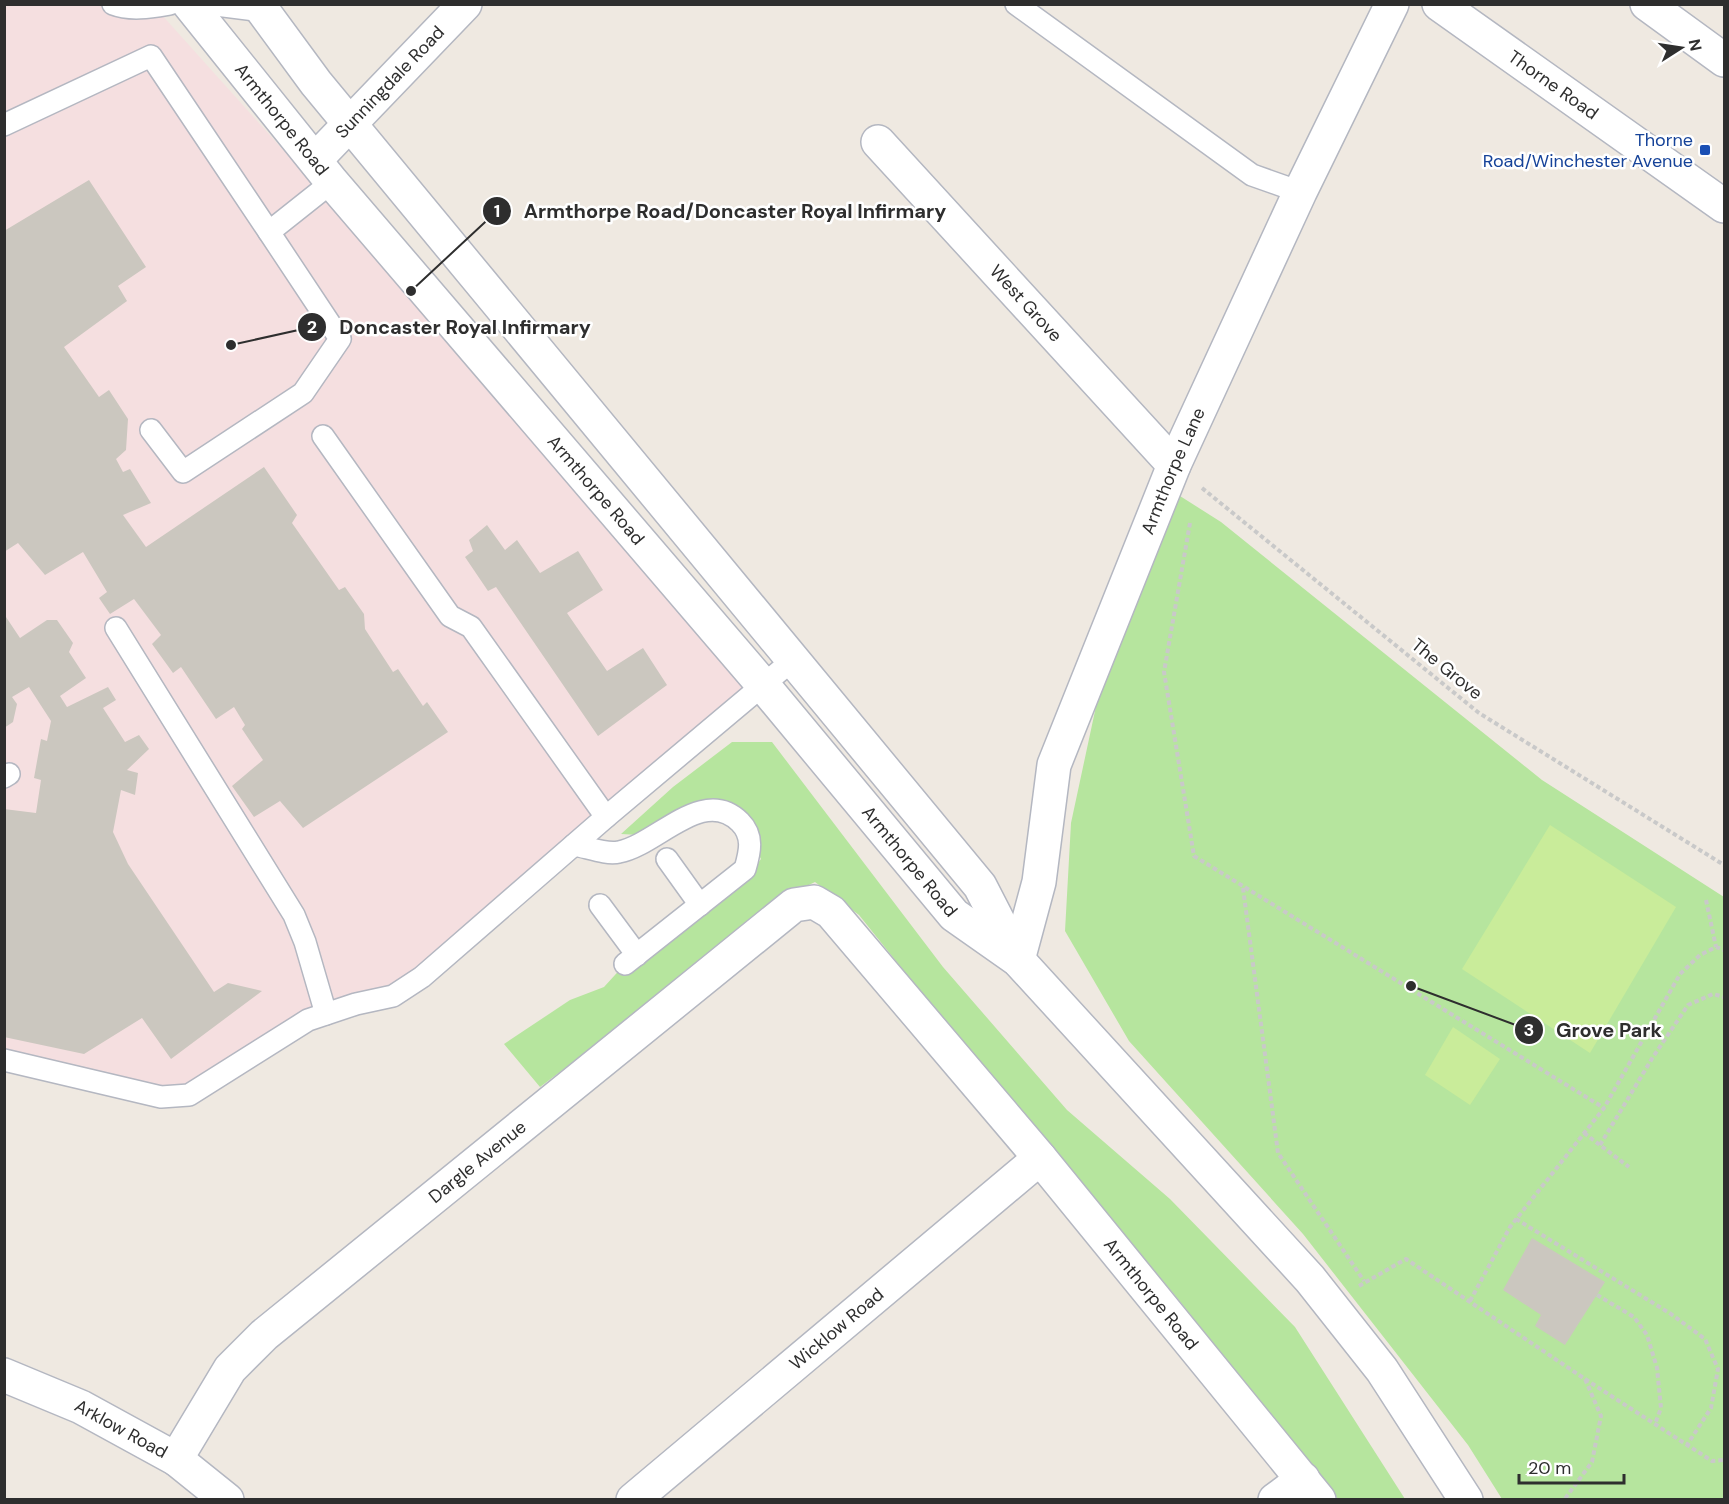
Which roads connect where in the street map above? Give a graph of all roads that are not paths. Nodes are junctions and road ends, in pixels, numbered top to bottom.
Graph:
1 (113, 4) edge
2 (170, 4) edge
3 (189, 4) edge
4 (208, 4) edge
5 (465, 4) edge
6 (1016, 4) edge
7 (1392, 4) edge
8 (1439, 4) edge
9 (1647, 4) edge
10 (263, 7) edge
11 (1725, 60) edge
12 (351, 123) junction
13 (4, 125) edge
14 (878, 142) dead end
15 (323, 171) junction
16 (1300, 192) junction
17 (1725, 206) edge
18 (269, 232) junction
19 (151, 430) dead end
20 (323, 436) dead end
21 (1185, 474) junction
22 (116, 628) dead end
23 (794, 659) junction
24 (763, 685) junction
25 (606, 817) junction
26 (574, 845) junction
27 (667, 859) dead end
28 (814, 902) joint
29 (600, 905) dead end
30 (700, 905) junction
31 (1018, 960) junction
32 (326, 1014) junction
33 (4, 1060) edge
34 (1040, 1158) junction
35 (4, 1375) edge
36 (176, 1458) junction
37 (1311, 1489) edge
38 (228, 1500) edge
39 (633, 1500) edge
40 (1275, 1500) edge
41 (1466, 1500) edge

1 - 2 lane
3 - 15 street, Armthorpe Road
4 - 10 lane
5 - 12 street, Sunningdale Road
6 - 16 lane
7 - 16 street, Armthorpe Lane
8 - 17 street, Thorne Road
9 - 11 street
10 - 12 street, Armthorpe Road
12 - 15 street, Sunningdale Road
12 - 23 street, Armthorpe Road
13 - 18 lane
14 - 21 street, West Grove
15 - 18 lane
15 - 24 street, Armthorpe Road
16 - 21 street, Armthorpe Lane
18 - 19 lane
20 - 25 lane
21 - 31 street, Armthorpe Lane
22 - 32 lane
23 - 24 lane
23 - 31 street, Armthorpe Road
24 - 25 lane
24 - 31 street, Armthorpe Road
25 - 26 lane
26 - 30 lane
26 - 32 lane
27 - 30 lane
28 - 34 street, Armthorpe Road
28 - 36 street, Dargle Avenue
29 - 30 lane
31 - 41 street, Armthorpe Road
32 - 33 lane
34 - 37 street, Armthorpe Road
34 - 39 street, Wicklow Road
35 - 36 street, Arklow Road
36 - 38 street, Arklow Road
37 - 40 street

